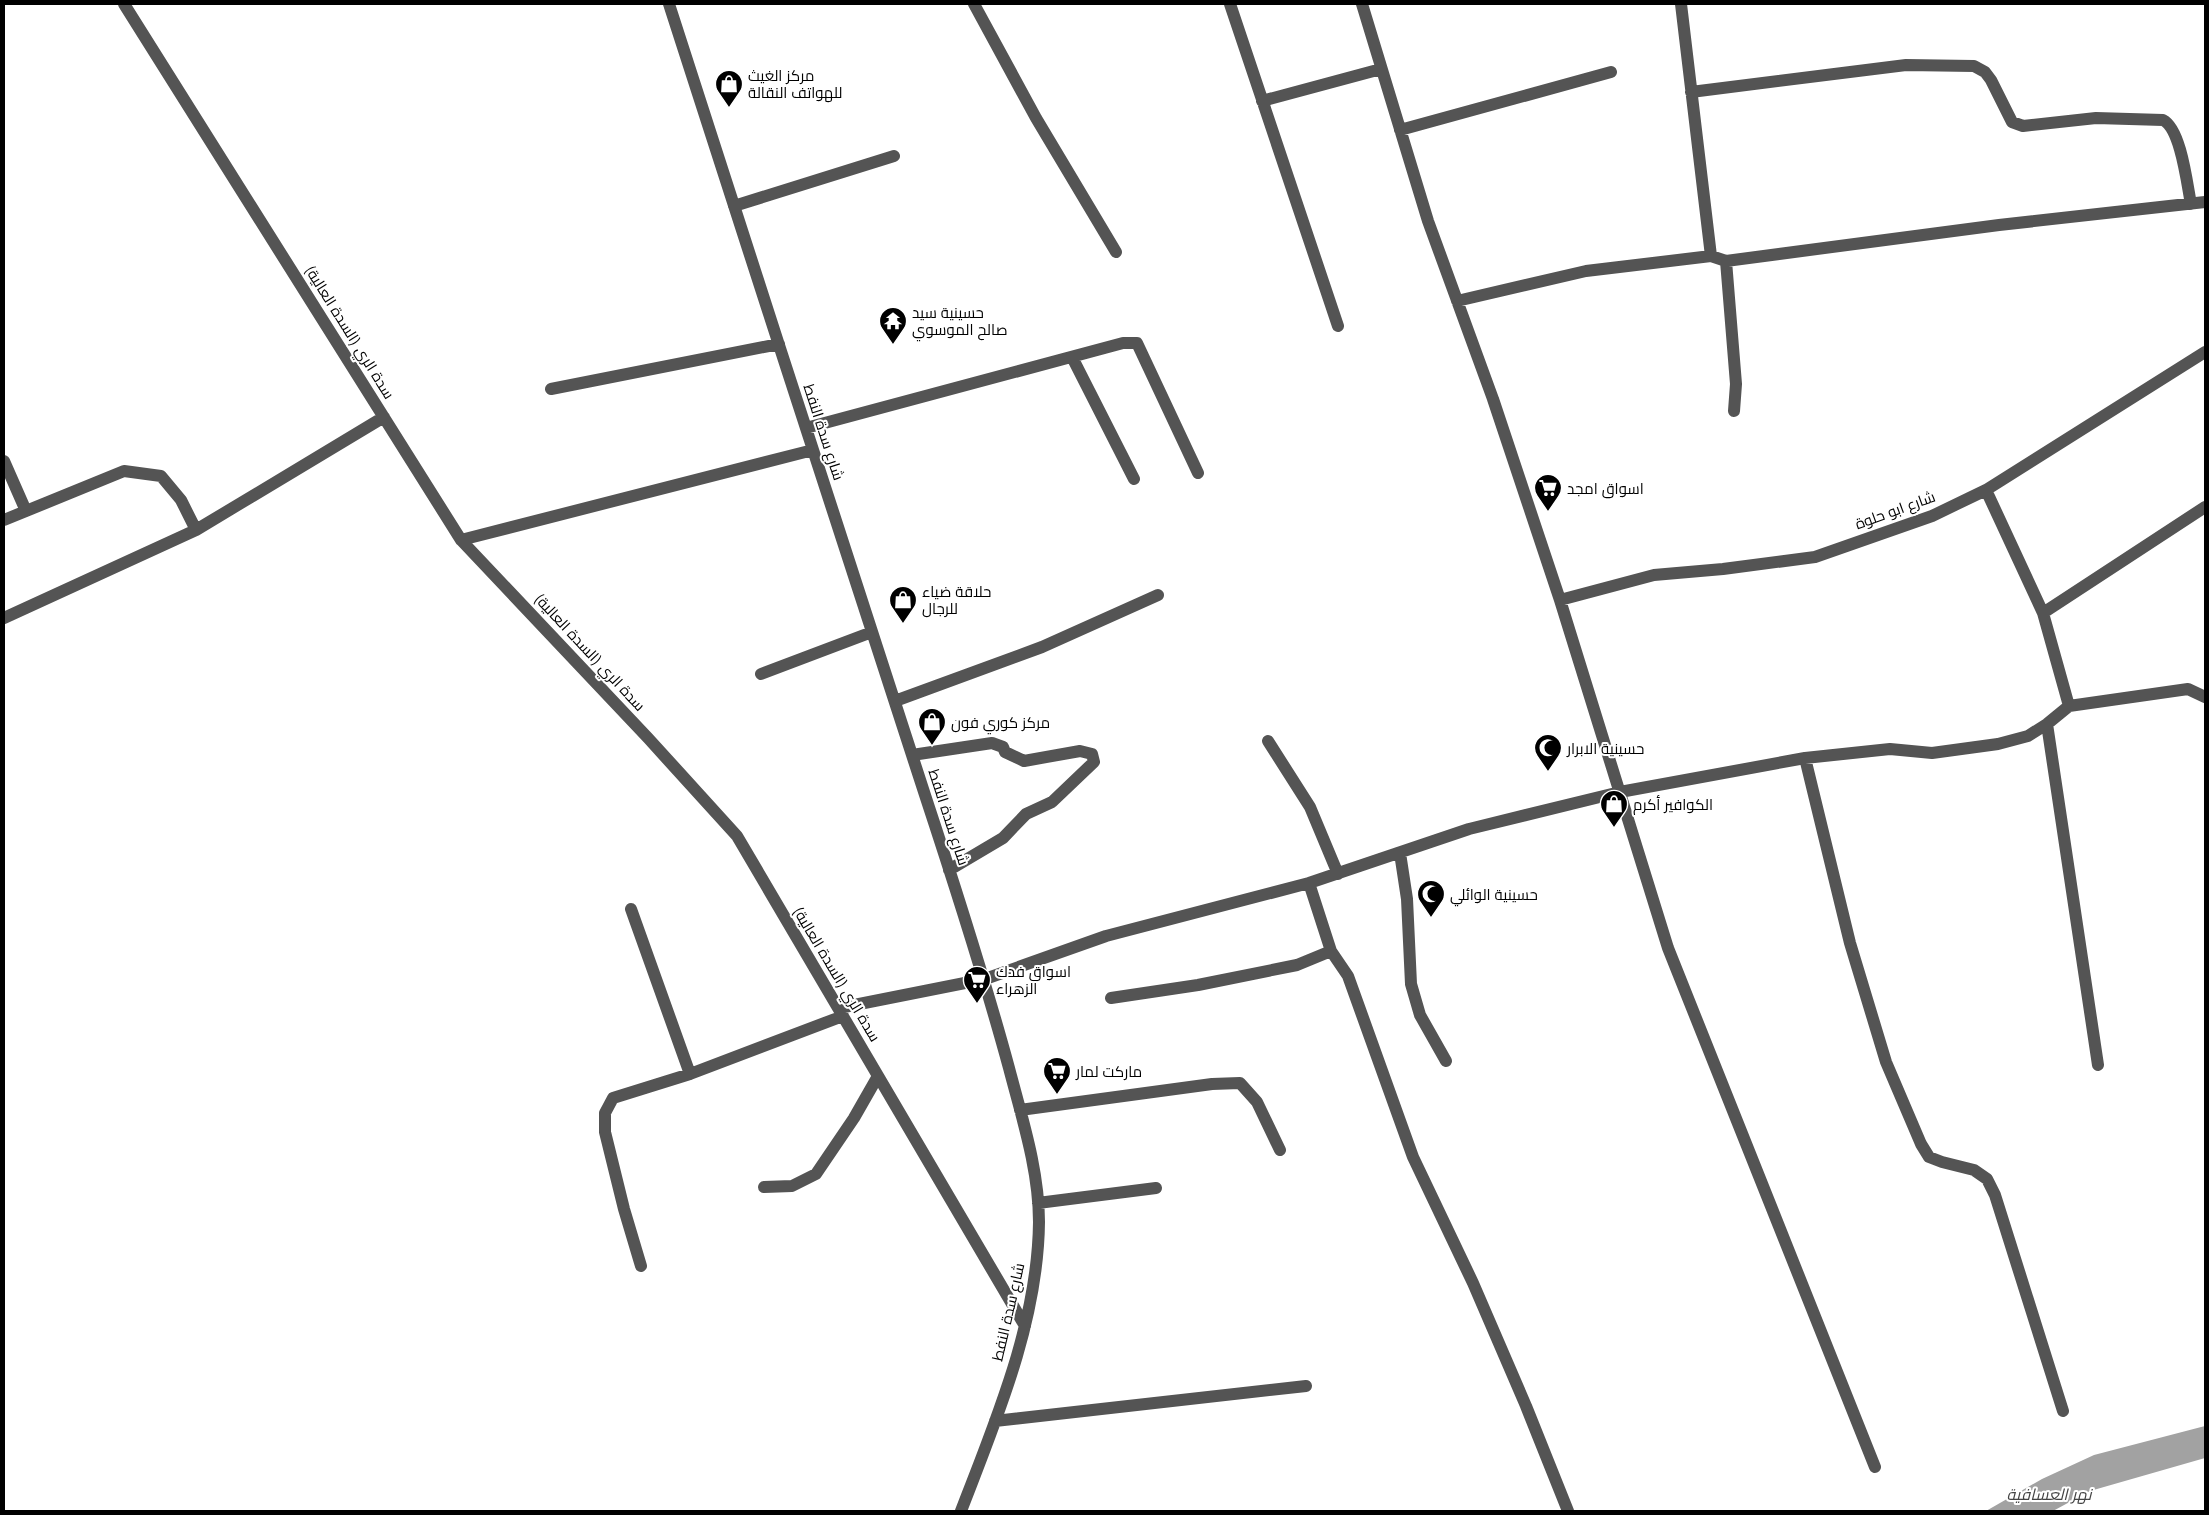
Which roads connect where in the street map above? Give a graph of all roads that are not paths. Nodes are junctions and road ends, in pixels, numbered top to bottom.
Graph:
1 (124, 4) edge
2 (669, 4) edge
3 (974, 4) edge
4 (1230, 4) edge
5 (1362, 4) edge
6 (1681, 4) edge
7 (1381, 69) junction
8 (1612, 72) dead end
9 (1691, 92) junction
10 (1262, 101) junction
11 (1400, 130) junction
12 (894, 156) dead end
13 (2205, 202) edge
14 (2191, 204) junction
15 (734, 206) junction
16 (1116, 252) dead end
17 (1711, 256) junction
18 (1726, 261) junction
19 (1457, 300) junction
20 (1338, 326) dead end
21 (779, 344) junction
22 (2205, 352) edge
23 (1072, 357) junction
24 (551, 389) dead end
25 (1734, 411) dead end
26 (384, 417) junction
27 (806, 428) junction
28 (813, 450) junction
29 (4, 461) edge
30 (1198, 473) dead end
31 (1134, 479) dead end
32 (1986, 490) junction
33 (2205, 507) edge
34 (26, 511) junction
35 (4, 520) edge
36 (196, 530) junction
37 (462, 540) junction
38 (1158, 595) dead end
39 (1560, 600) junction
40 (2043, 613) junction
41 (4, 618) edge
42 (872, 632) junction
43 (761, 674) dead end
44 (2205, 697) edge
45 (895, 701) junction
46 (2069, 706) junction
47 (2047, 724) junction
48 (1268, 741) dead end
49 (912, 755) junction
50 (1805, 758) junction
51 (1620, 792) junction
52 (1400, 853) junction
53 (949, 870) junction
54 (1338, 874) junction
55 (1309, 883) junction
56 (631, 909) dead end
57 (1331, 951) junction
58 (985, 979) junction
59 (1111, 998) dead end
60 (841, 1012) junction
61 (1446, 1061) dead end
62 (2098, 1065) dead end
63 (690, 1074) junction
64 (878, 1076) junction
65 (1020, 1110) junction
66 (1280, 1150) dead end
67 (764, 1187) dead end
68 (1156, 1188) dead end
69 (1038, 1203) junction
70 (641, 1266) dead end
71 (1025, 1326) junction
72 (1306, 1386) dead end
73 (2064, 1411) dead end
74 (995, 1421) junction
75 (1875, 1467) dead end
76 (961, 1511) edge
77 (1568, 1511) edge

1 - 26 street, سدة الري (السدة العالية)
2 - 15 street, شارع سدة النفط
3 - 16 street
4 - 10 street
5 - 7 street
6 - 9 street
7 - 10 street
7 - 11 street
8 - 11 street
9 - 14 street
9 - 17 street
10 - 20 street
11 - 19 street
12 - 15 street
13 - 14 street
14 - 18 street
15 - 21 street, شارع سدة النفط
17 - 18 street
17 - 19 street
18 - 25 street
19 - 39 street
21 - 24 street
21 - 27 street, شارع سدة النفط
22 - 32 street, شارع ابو حلوة
23 - 27 street
23 - 30 street
23 - 31 street
26 - 36 street
26 - 37 street, سدة الري (السدة العالية)
27 - 28 street, شارع سدة النفط
28 - 37 street
28 - 42 street, شارع سدة النفط
29 - 34 street
32 - 39 street, شارع ابو حلوة
32 - 40 street
33 - 40 street
34 - 35 street
34 - 36 street
36 - 41 street
37 - 60 street, سدة الري (السدة العالية)
38 - 45 street
39 - 51 street
40 - 46 street
42 - 43 street
42 - 45 street, شارع سدة النفط
44 - 46 street
45 - 49 street, شارع سدة النفط
46 - 47 street
47 - 50 street
47 - 62 street
48 - 54 street
49 - 53 street, شارع سدة النفط
49 - 53 street
50 - 51 street
50 - 73 street
51 - 52 street
51 - 75 street
52 - 54 street
52 - 61 street
53 - 58 street, شارع سدة النفط
54 - 55 street
55 - 57 street
55 - 58 street
56 - 63 street
57 - 59 street
57 - 77 street
58 - 60 street
58 - 65 street, شارع سدة النفط
60 - 63 street
60 - 64 street, سدة الري (السدة العالية)
63 - 70 street
64 - 67 street
64 - 71 street, سدة الري (السدة العالية)
65 - 66 street
65 - 69 street, شارع سدة النفط
68 - 69 street
69 - 71 street, شارع سدة النفط
71 - 74 street, شارع سدة النفط
72 - 74 street
74 - 76 street, شارع سدة النفط

